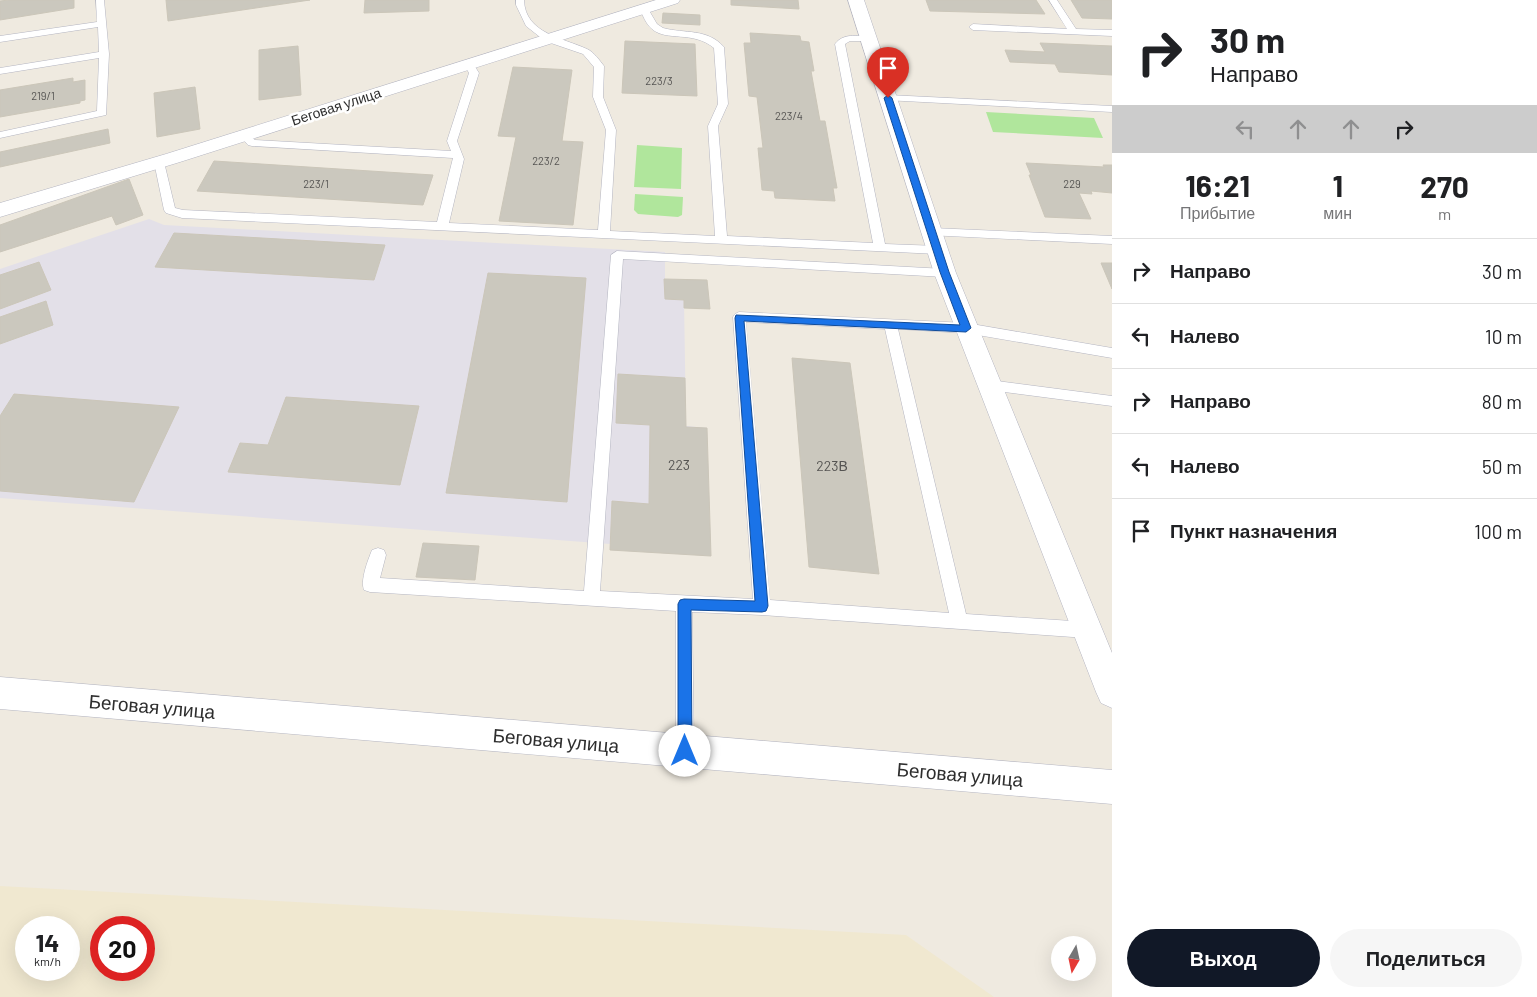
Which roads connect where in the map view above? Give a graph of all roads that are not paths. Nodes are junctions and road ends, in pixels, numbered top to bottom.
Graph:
1 (100, 0) edge
2 (520, 0) edge
3 (672, 0) edge
4 (856, 0) edge
5 (1053, 0) edge
6 (644, 9) junction
7 (102, 24) junction
8 (973, 27) dead end
9 (1073, 32) junction
10 (1112, 33) edge
11 (0, 39) edge
12 (548, 39) junction
13 (869, 39) junction
14 (104, 54) junction
15 (469, 64) junction
16 (0, 70) edge
17 (888, 98) junction
18 (1112, 109) edge
19 (0, 135) edge
20 (244, 135) junction
21 (457, 155) junction
22 (158, 162) junction
23 (0, 210) edge
24 (442, 226) junction
25 (604, 234) junction
26 (721, 240) junction
27 (1112, 240) edge
28 (935, 241) junction
29 (880, 247) junction
30 (945, 272) junction
31 (891, 325) junction
32 (966, 328) junction
33 (1112, 353) edge
34 (989, 385) junction
35 (1112, 401) edge
36 (378, 555) dead end
37 (591, 599) junction
38 (684, 604) junction
39 (762, 606) junction
40 (959, 621) junction
41 (1087, 630) junction
42 (0, 692) edge
43 (1112, 692) edge
44 (685, 751) junction
45 (1112, 787) edge

1 - 7 lane
2 - 12 lane
3 - 6 street, Беговая улица
4 - 13 street
5 - 9 lane
6 - 12 street, Беговая улица
6 - 26 lane
7 - 11 lane
7 - 14 lane
8 - 9 lane
9 - 10 lane
12 - 15 street, Беговая улица
12 - 25 lane
13 - 17 street
13 - 29 lane
14 - 16 lane
14 - 19 lane
15 - 20 street, Беговая улица
15 - 21 lane
17 - 18 lane
17 - 28 street
20 - 21 lane
20 - 22 street, Беговая улица
21 - 24 lane
22 - 23 street, Беговая улица
22 - 24 lane
24 - 25 lane
25 - 26 lane
26 - 29 lane
27 - 28 lane
28 - 29 lane
28 - 30 street
30 - 32 street
30 - 37 lane
31 - 32 lane
31 - 39 lane
31 - 40 lane
32 - 33 lane
32 - 34 street
34 - 35 lane
34 - 41 street
36 - 37 lane
37 - 38 lane
38 - 39 lane
38 - 44 lane
39 - 40 lane
40 - 41 lane
41 - 43 street
42 - 44 street, Беговая улица
44 - 45 street, Беговая улица

